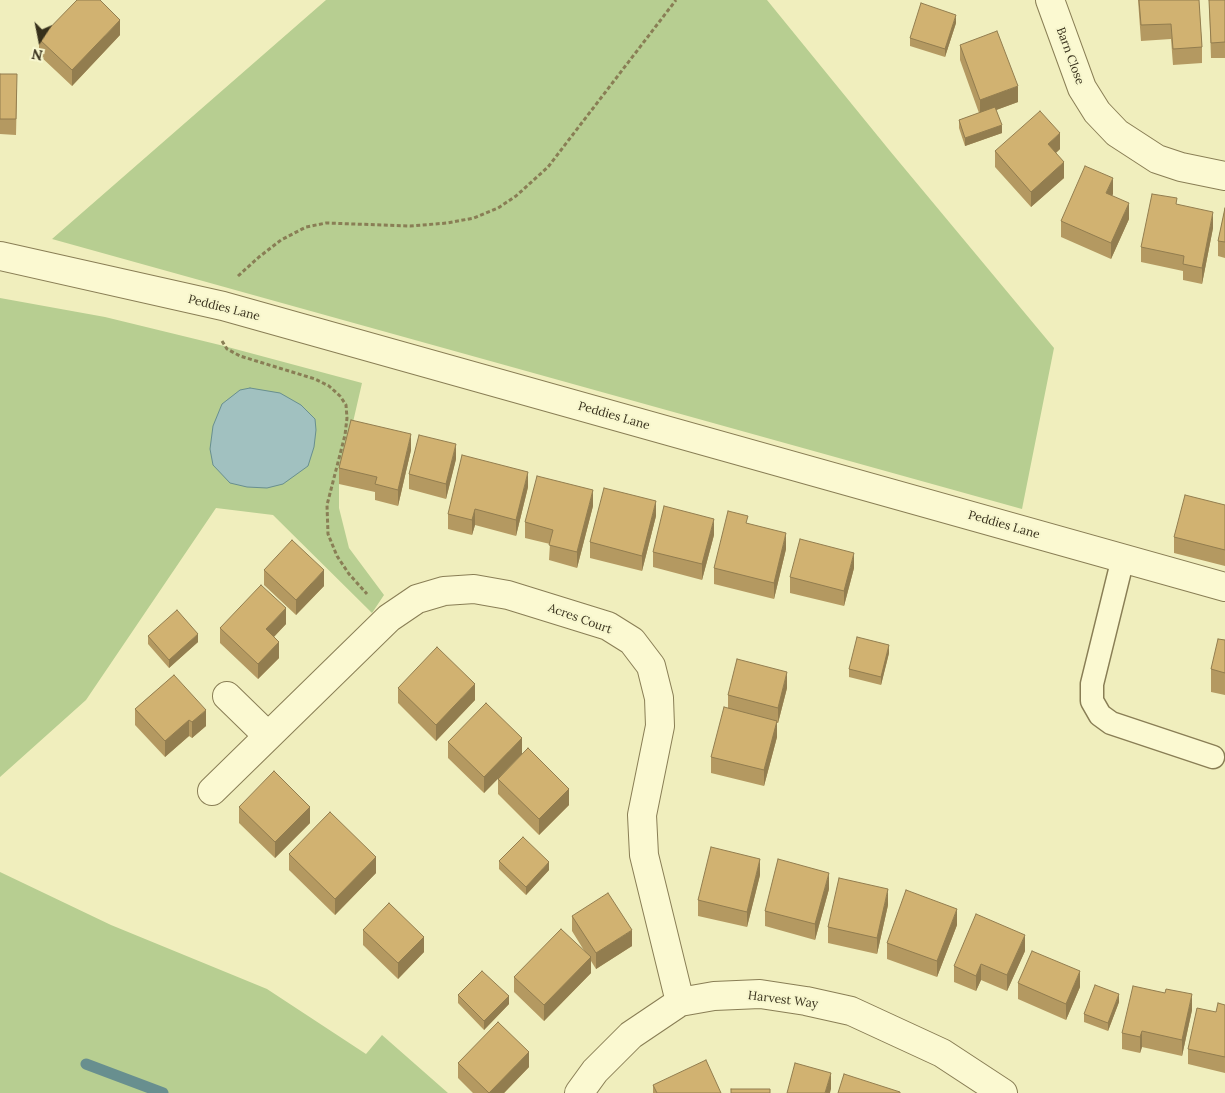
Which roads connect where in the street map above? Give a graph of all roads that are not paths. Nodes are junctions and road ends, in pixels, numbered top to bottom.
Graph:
1 (1050, 0) edge
2 (1225, 176) edge
3 (0, 256) edge
4 (1122, 558) junction
5 (1225, 586) edge
6 (227, 696) dead end
7 (268, 736) junction
8 (1213, 757) dead end
9 (212, 791) dead end
10 (680, 1002) junction
11 (579, 1093) edge
12 (1003, 1093) edge

1 - 2 street, Barn Close
3 - 4 street, Peddies Lane
4 - 5 street, Peddies Lane
4 - 8 lane
6 - 7 street
7 - 9 street, Acres Court
7 - 10 street, Acres Court
10 - 11 street, Harvest Way
10 - 12 street, Harvest Way

